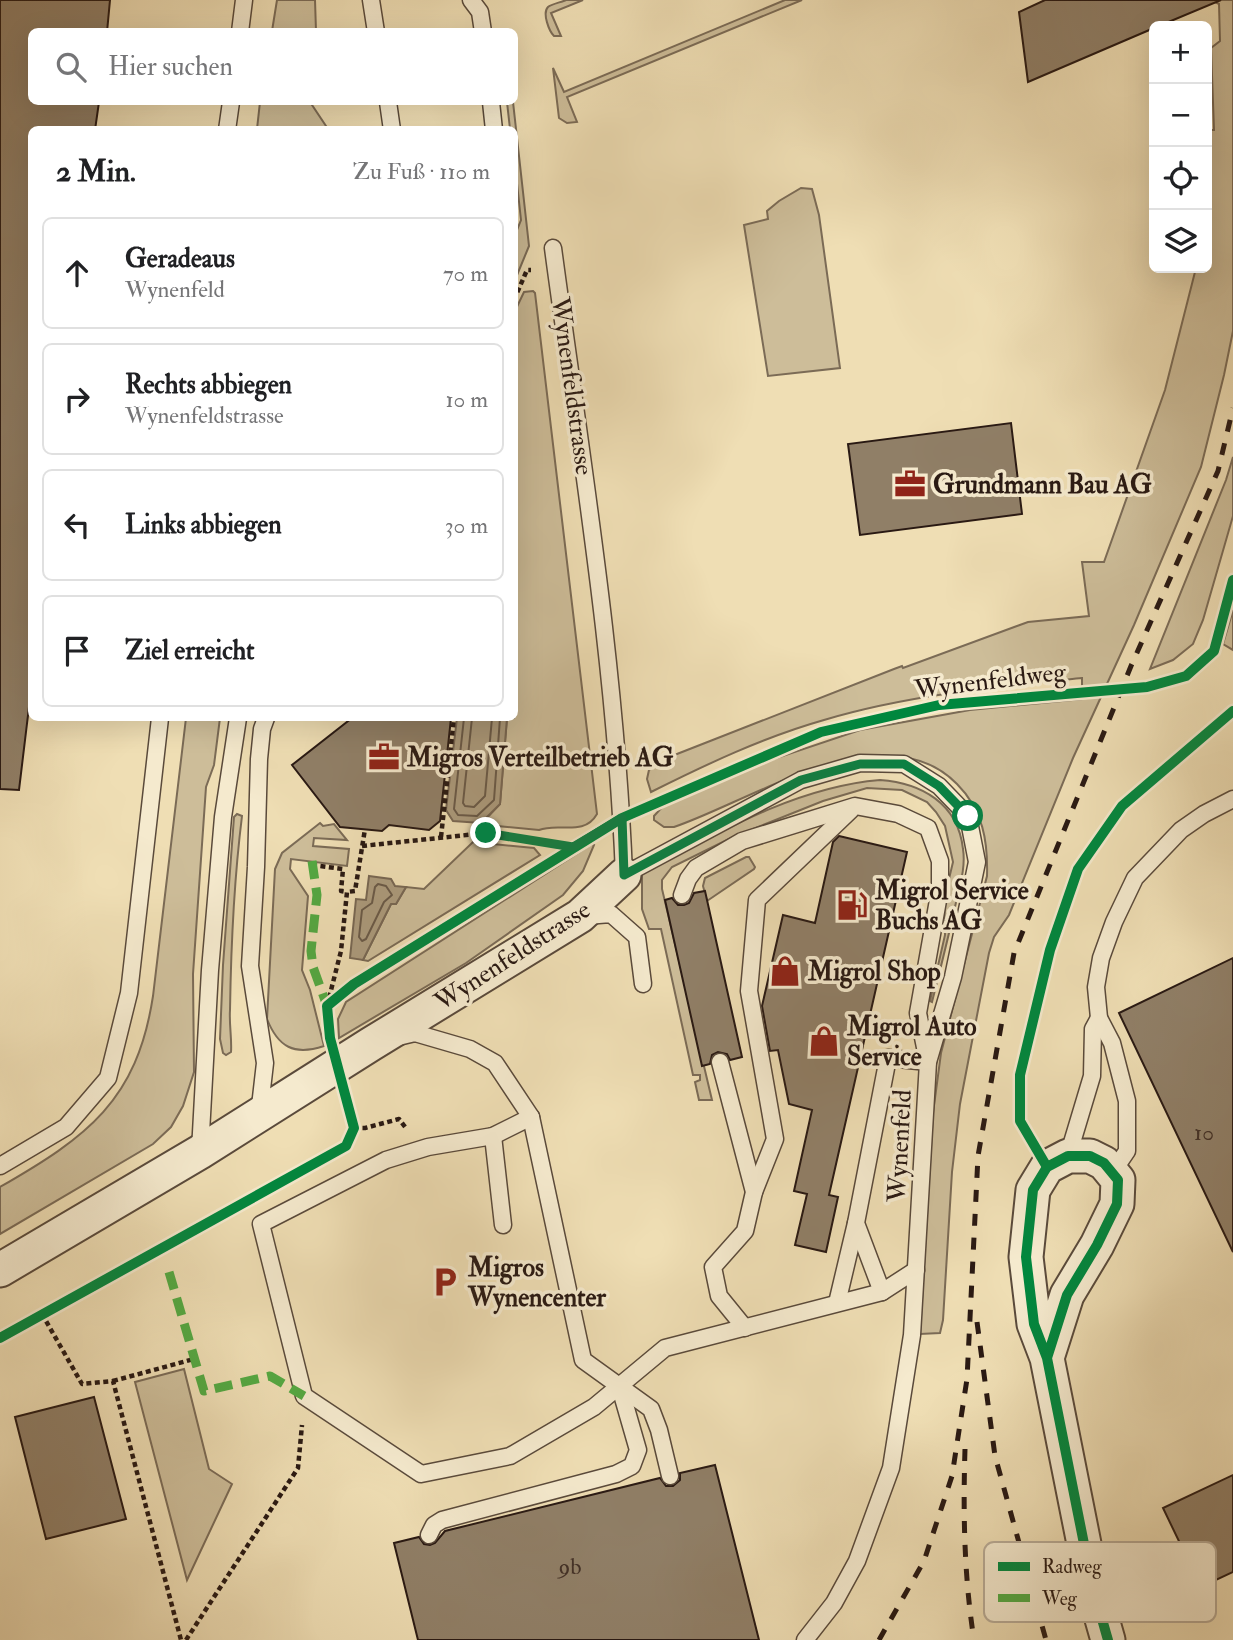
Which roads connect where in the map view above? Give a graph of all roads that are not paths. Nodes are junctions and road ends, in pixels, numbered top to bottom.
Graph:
1 (244, 0) edge
2 (371, 0) edge
3 (471, 0) edge
4 (240, 28) edge
5 (375, 28) edge
6 (482, 28) edge
7 (231, 105) edge
8 (388, 105) edge
9 (491, 105) edge
10 (228, 126) edge
11 (391, 126) edge
12 (494, 126) edge
13 (553, 248) dead end
14 (160, 721) edge
15 (238, 721) edge
16 (265, 721) edge
17 (226, 797) junction
18 (1233, 799) edge
19 (258, 802) junction
20 (855, 806) junction
21 (624, 875) junction
22 (682, 895) dead end
23 (580, 916) junction
24 (643, 984) dead end
25 (1099, 1018) junction
26 (371, 1044) junction
27 (720, 1062) dead end
28 (928, 1062) junction
29 (259, 1115) junction
30 (531, 1117) junction
31 (493, 1136) junction
32 (200, 1152) junction
33 (1068, 1156) junction
34 (0, 1166) edge
35 (1112, 1173) junction
36 (754, 1192) junction
37 (856, 1223) junction
38 (503, 1225) dead end
39 (0, 1270) edge
40 (916, 1270) junction
41 (882, 1292) junction
42 (837, 1303) junction
43 (745, 1328) junction
44 (1047, 1358) junction
45 (619, 1384) junction
46 (670, 1476) dead end
47 (429, 1535) dead end
48 (1084, 1542) edge
49 (1103, 1622) edge
50 (805, 1640) edge
51 (1108, 1640) edge

1 - 4 lane
2 - 5 lane
3 - 6 lane
7 - 10 lane
8 - 11 lane
9 - 12 lane
13 - 21 lane, Wynenfeldstrasse
14 - 34 lane
15 - 17 lane
16 - 19 lane
17 - 19 lane
17 - 32 lane
18 - 25 lane
19 - 29 lane
20 - 22 lane
20 - 28 lane
20 - 36 lane
21 - 23 street, Wynenfeldstrasse
21 - 28 lane, Wynenfeld
23 - 24 lane
23 - 26 street, Wynenfeldstrasse
25 - 33 lane
25 - 35 lane
26 - 29 street, Wynenfeldstrasse
26 - 30 lane
27 - 36 lane
28 - 37 lane
28 - 40 lane, Wynenfeld
29 - 32 street, Wynenfeldstrasse
30 - 31 lane
30 - 45 lane
31 - 38 lane
31 - 45 lane
32 - 39 street, Wynenfeldstrasse
33 - 35 street
33 - 44 street
35 - 44 street
36 - 43 lane
37 - 41 lane
37 - 42 lane
40 - 41 lane
40 - 50 lane, Wynenfeld
41 - 42 lane
42 - 43 lane
43 - 45 lane
44 - 48 street
45 - 46 lane
45 - 47 lane
49 - 51 street

